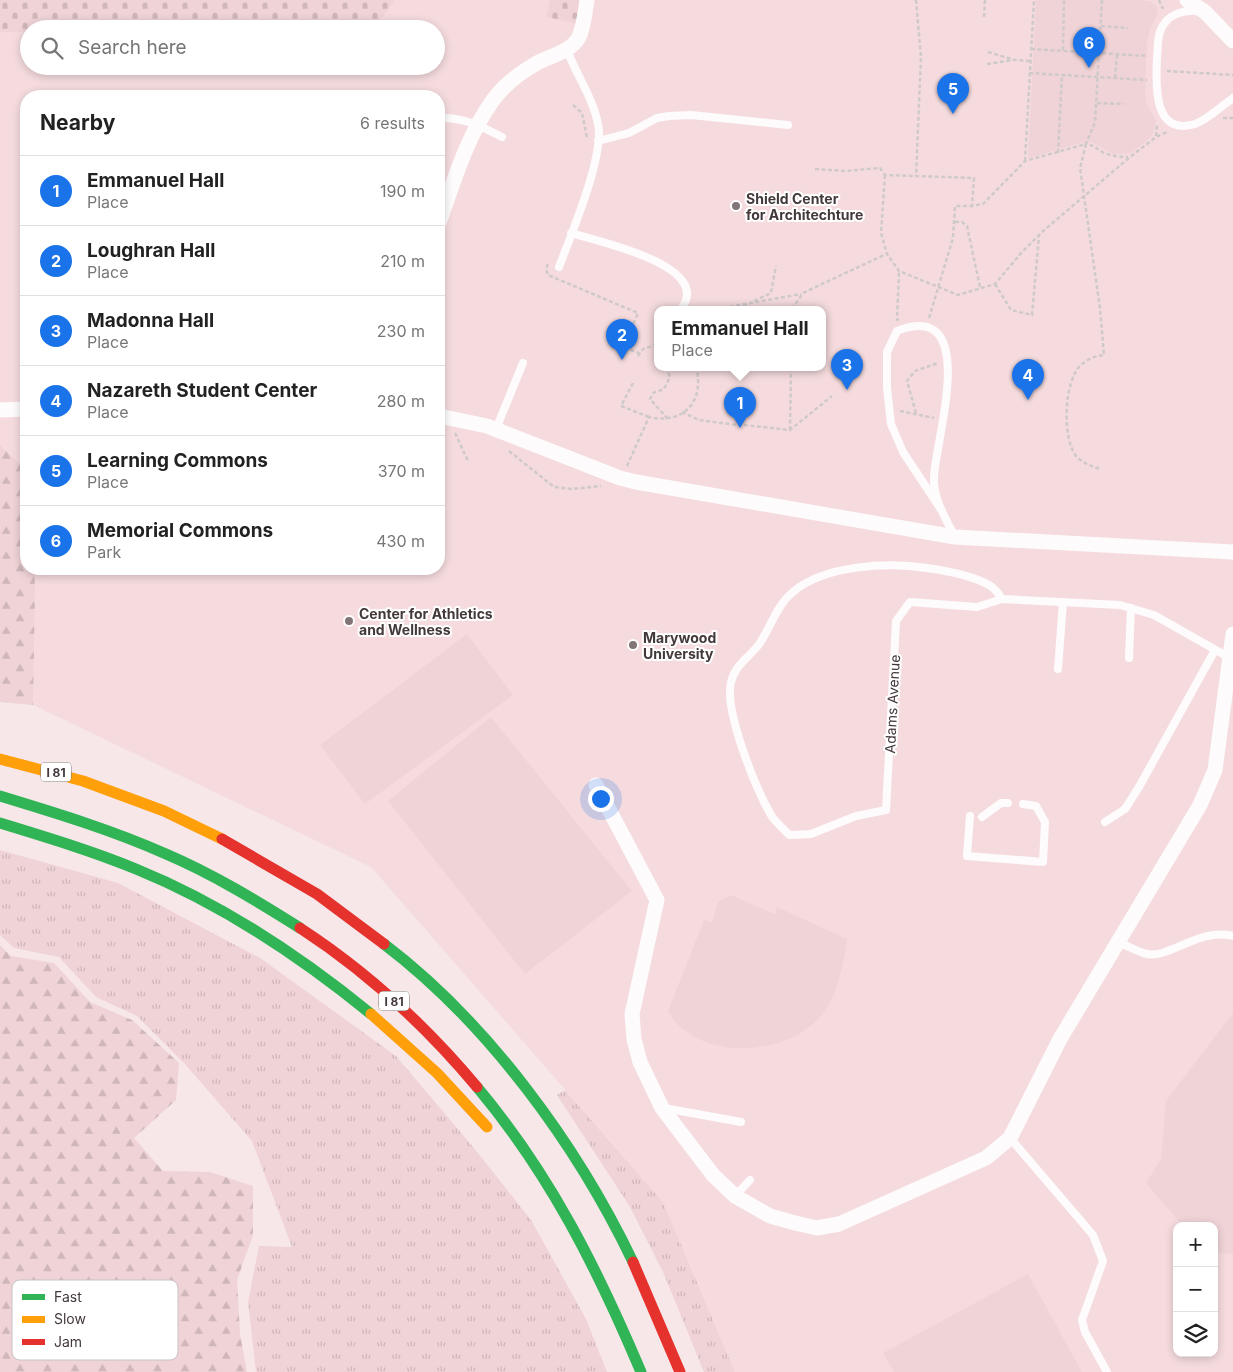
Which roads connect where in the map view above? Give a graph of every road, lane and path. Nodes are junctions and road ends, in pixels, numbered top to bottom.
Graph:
1 (587, 0) edge
2 (916, 0) edge
3 (985, 0) edge
4 (1034, 0) edge
5 (1064, 0) edge
6 (1102, 0) edge
7 (1187, 0) edge
8 (1205, 12) junction
9 (984, 17) dead end
10 (1101, 26) junction
11 (1128, 28) dead end
12 (1233, 41) edge
13 (1031, 49) junction
14 (567, 50) junction
15 (1064, 50) junction
16 (988, 52) dead end
17 (1099, 53) junction
18 (1116, 54) junction
19 (1149, 56) dead end
20 (1015, 60) junction
21 (1030, 61) junction
22 (987, 64) dead end
23 (1157, 70) junction
24 (1029, 73) junction
25 (1062, 75) junction
26 (1233, 75) edge
27 (1098, 77) junction
28 (1115, 78) junction
29 (1148, 80) dead end
30 (1233, 98) edge
31 (1097, 103) junction
32 (1124, 104) dead end
33 (445, 118) edge
34 (1233, 118) edge
35 (1217, 121) dead end
36 (478, 125) junction
37 (788, 126) dead end
38 (1172, 130) dead end
39 (502, 137) dead end
40 (598, 141) junction
41 (1086, 144) junction
42 (1058, 153) junction
43 (1130, 157) junction
44 (1025, 161) junction
45 (815, 169) dead end
46 (885, 175) junction
47 (916, 176) junction
48 (1085, 196) junction
49 (445, 206) edge
50 (972, 206) junction
51 (954, 222) junction
52 (571, 233) junction
53 (1039, 234) junction
54 (886, 254) junction
55 (776, 266) dead end
56 (558, 267) dead end
57 (995, 284) junction
58 (938, 287) junction
59 (980, 287) junction
60 (803, 293) junction
61 (751, 303) junction
62 (684, 306) edge
63 (734, 306) edge
64 (746, 306) edge
65 (794, 306) edge
66 (926, 326) junction
67 (654, 345) edge
68 (638, 356) dead end
69 (524, 363) dead end
70 (947, 363) junction
71 (668, 371) edge
72 (697, 371) edge
73 (791, 371) edge
74 (633, 383) dead end
75 (832, 396) dead end
76 (20, 409) edge
77 (0, 410) edge
78 (897, 410) dead end
79 (682, 412) junction
80 (916, 413) junction
81 (445, 417) edge
82 (649, 417) junction
83 (935, 418) dead end
84 (668, 419) junction
85 (445, 421) edge
86 (736, 425) dead end
87 (744, 425) dead end
88 (496, 430) junction
89 (790, 430) junction
90 (502, 446) dead end
91 (468, 461) dead end
92 (1100, 469) dead end
93 (620, 478) junction
94 (942, 511) junction
95 (955, 537) junction
96 (1233, 552) edge
97 (1002, 599) junction
98 (1063, 602) junction
99 (1131, 608) junction
100 (1233, 634) edge
101 (1215, 650) junction
102 (1128, 658) dead end
103 (1230, 658) junction
104 (1058, 669) dead end
105 (0, 759) edge
106 (596, 786) dead end
107 (0, 796) edge
108 (1008, 803) dead end
109 (1023, 804) dead end
110 (970, 816) dead end
111 (982, 817) dead end
112 (1105, 822) dead end
113 (0, 823) edge
114 (1233, 936) edge
115 (1118, 942) junction
116 (662, 1108) junction
117 (741, 1122) dead end
118 (492, 1134) dead end
119 (1010, 1138) junction
120 (750, 1180) dead end
121 (735, 1196) junction
122 (569, 1247) dead end
123 (640, 1372) edge
124 (680, 1372) edge
125 (1107, 1372) edge

1 - 14 street
2 - 47 path
3 - 9 path
4 - 13 path
5 - 15 path
6 - 10 path
7 - 8 street
8 - 12 street
8 - 23 lane
10 - 11 path
10 - 17 path
13 - 15 path
13 - 21 path
14 - 36 street
14 - 40 lane
15 - 17 path
16 - 20 path
17 - 18 path
17 - 27 path
18 - 19 path
18 - 28 path
20 - 21 path
20 - 22 path
21 - 24 path
23 - 26 path
23 - 30 lane
24 - 25 path
24 - 44 path
25 - 27 path
25 - 42 path
27 - 28 path
27 - 31 path
28 - 29 path
31 - 32 path
31 - 41 path
33 - 36 lane
34 - 35 path
36 - 39 lane
36 - 49 street
37 - 40 lane
38 - 43 path
40 - 52 lane
41 - 42 path
41 - 43 path
41 - 48 path
42 - 44 path
43 - 48 path
44 - 50 path
45 - 46 path
46 - 47 path
46 - 54 path
47 - 50 path
48 - 53 path
48 - 92 path
50 - 51 path
51 - 58 path
51 - 59 path
52 - 56 lane
52 - 62 lane
53 - 57 path
53 - 57 path
54 - 58 path
54 - 60 path
55 - 61 path
57 - 59 path
58 - 59 path
58 - 66 path
60 - 61 path
60 - 65 path
61 - 63 path
61 - 64 path
66 - 70 lane
66 - 94 lane
67 - 68 path
69 - 88 lane
70 - 80 path
70 - 94 lane
71 - 84 path
72 - 79 path
73 - 89 path
74 - 82 path
75 - 89 path
76 - 77 street
78 - 80 path
79 - 84 path
79 - 86 path
80 - 83 path
81 - 88 street
82 - 84 path
82 - 93 path
85 - 91 path
87 - 89 path
88 - 93 street
90 - 93 path
93 - 95 street
94 - 95 lane
95 - 96 street
97 - 97 lane, Adams Avenue
97 - 98 lane
98 - 99 lane
98 - 104 lane
99 - 101 lane
99 - 102 lane
100 - 103 street
101 - 103 lane
101 - 112 lane
103 - 115 street
105 - 124 highway, I 81
106 - 116 street
107 - 123 highway, I 81
108 - 111 lane
109 - 110 lane
113 - 118 highway
114 - 115 lane
115 - 119 street
116 - 117 lane
116 - 121 street
119 - 121 street
119 - 125 lane
120 - 121 lane
122 - 123 highway

